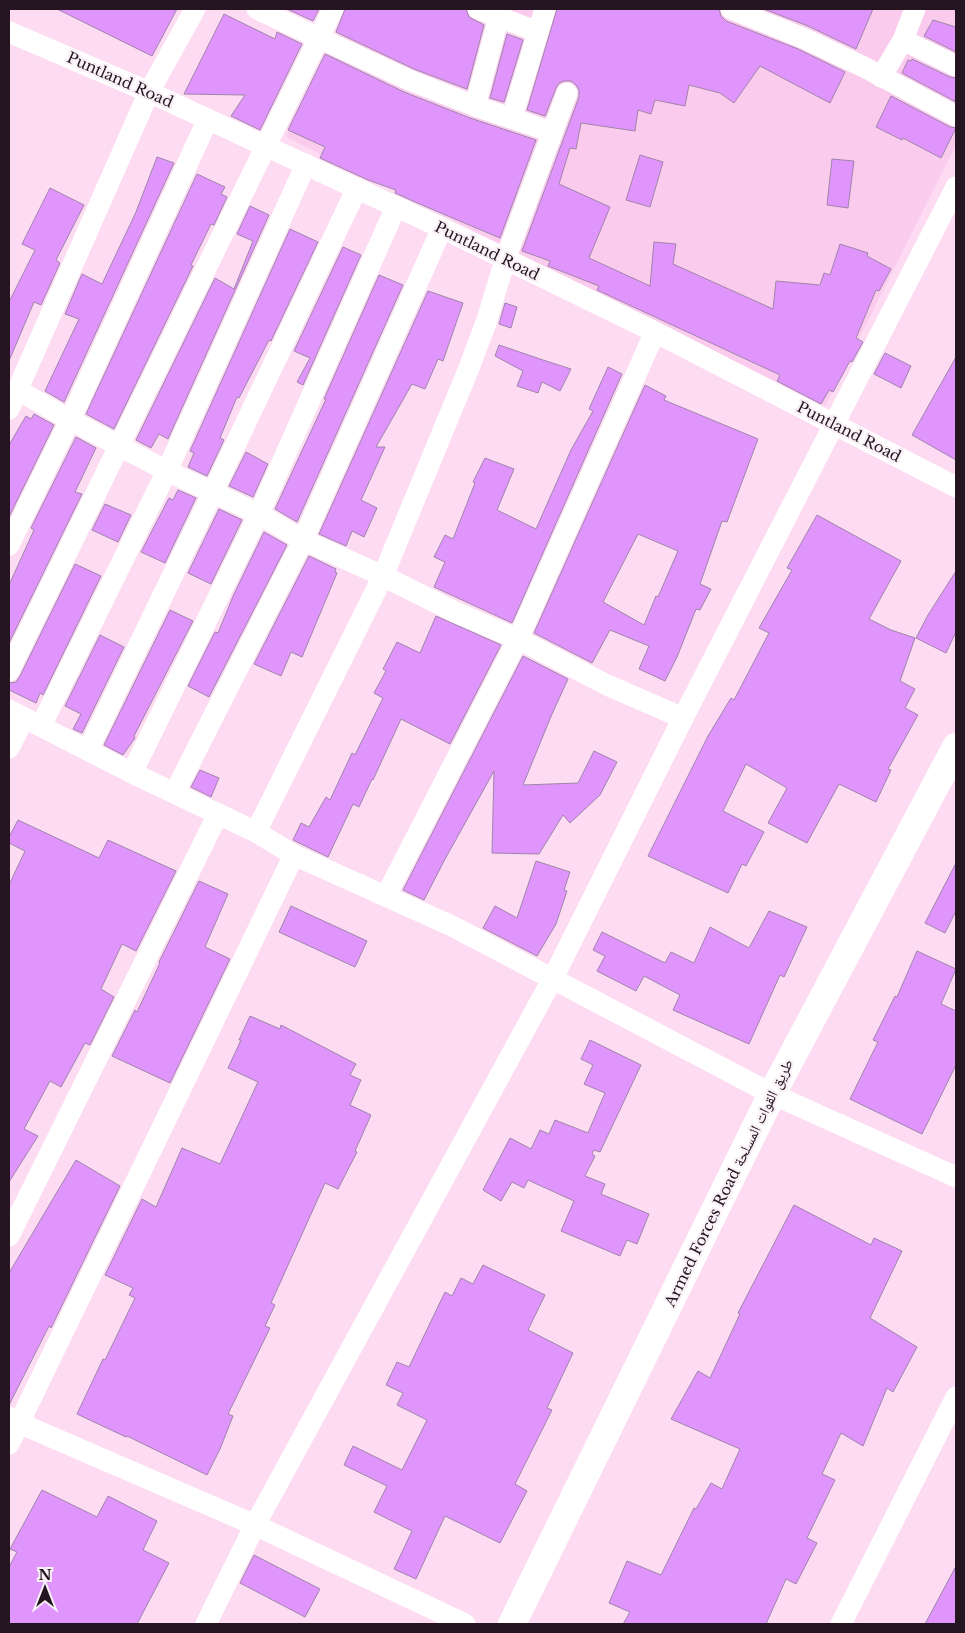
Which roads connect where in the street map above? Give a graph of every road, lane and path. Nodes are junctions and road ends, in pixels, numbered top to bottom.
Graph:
1 (194, 9) edge
2 (333, 9) edge
3 (478, 9) edge
4 (545, 9) edge
5 (731, 9) edge
6 (915, 9) edge
7 (269, 12) edge
8 (500, 13) edge
9 (9, 32) edge
10 (538, 32) junction
11 (319, 38) junction
12 (902, 40) junction
13 (956, 66) edge
14 (881, 77) junction
15 (149, 92) junction
16 (567, 94) dead end
17 (475, 106) junction
18 (956, 116) edge
19 (512, 118) junction
20 (208, 119) junction
21 (552, 132) junction
22 (265, 145) junction
23 (306, 164) junction
24 (956, 187) edge
25 (357, 188) junction
26 (396, 207) junction
27 (442, 228) junction
28 (506, 260) junction
29 (655, 332) junction
30 (18, 390) junction
31 (9, 409) edge
32 (70, 420) junction
33 (834, 425) junction
34 (119, 446) junction
35 (166, 471) junction
36 (956, 487) edge
37 (213, 492) junction
38 (259, 514) junction
39 (302, 540) junction
40 (9, 545) edge
41 (383, 576) junction
42 (518, 639) junction
43 (9, 671) edge
44 (24, 718) edge
45 (684, 718) junction
46 (956, 746) edge
47 (9, 748) edge
48 (88, 750) junction
49 (132, 773) junction
50 (175, 792) junction
51 (218, 814) junction
52 (256, 832) junction
53 (294, 855) junction
54 (386, 896) junction
55 (553, 978) junction
56 (772, 1094) junction
57 (956, 1177) edge
58 (9, 1236) edge
59 (956, 1397) edge
60 (14, 1420) edge
61 (9, 1444) edge
62 (255, 1524) junction
63 (206, 1624) edge
64 (465, 1624) edge
65 (512, 1624) edge
66 (841, 1624) edge

1 - 15 street
2 - 11 street
3 - 8 street
4 - 10 street
5 - 14 street
6 - 12 street
7 - 11 street
8 - 10 street
8 - 17 street
9 - 15 street, Puntland Road
10 - 19 street
11 - 17 street
11 - 22 street
12 - 13 street
12 - 14 street
14 - 18 street
15 - 20 street, Puntland Road
15 - 30 street
16 - 21 street
17 - 19 street
19 - 21 street
20 - 22 street, Puntland Road
20 - 32 street
21 - 28 street
22 - 23 street, Puntland Road
22 - 34 street
23 - 25 street, Puntland Road
23 - 35 street
24 - 33 street
25 - 26 street, Puntland Road
25 - 37 street
26 - 27 street, Puntland Road
26 - 38 street
27 - 28 street, Puntland Road
27 - 39 street
28 - 29 street, Puntland Road
28 - 41 street
29 - 33 street, Puntland Road
29 - 42 street
30 - 31 street
30 - 32 street
32 - 34 street
32 - 40 street
33 - 36 street, Puntland Road
33 - 45 street
34 - 35 street
34 - 43 street
35 - 37 street
35 - 44 street
37 - 38 street
37 - 48 street
38 - 39 street
38 - 49 street
39 - 41 street
39 - 50 street
41 - 42 street
41 - 52 street
42 - 45 street
42 - 54 street
44 - 47 street
44 - 48 street
45 - 55 street
46 - 56 street, Armed Forces Road طريق القوات المسلحة
48 - 49 street
49 - 50 street
50 - 51 street
51 - 52 street
51 - 58 street
52 - 53 street
53 - 54 street
53 - 60 street
54 - 55 street
55 - 56 street
55 - 62 street
56 - 57 street
56 - 65 street, Armed Forces Road طريق القوات المسلحة
59 - 66 street
60 - 61 street
60 - 62 street
62 - 63 street
62 - 64 street

